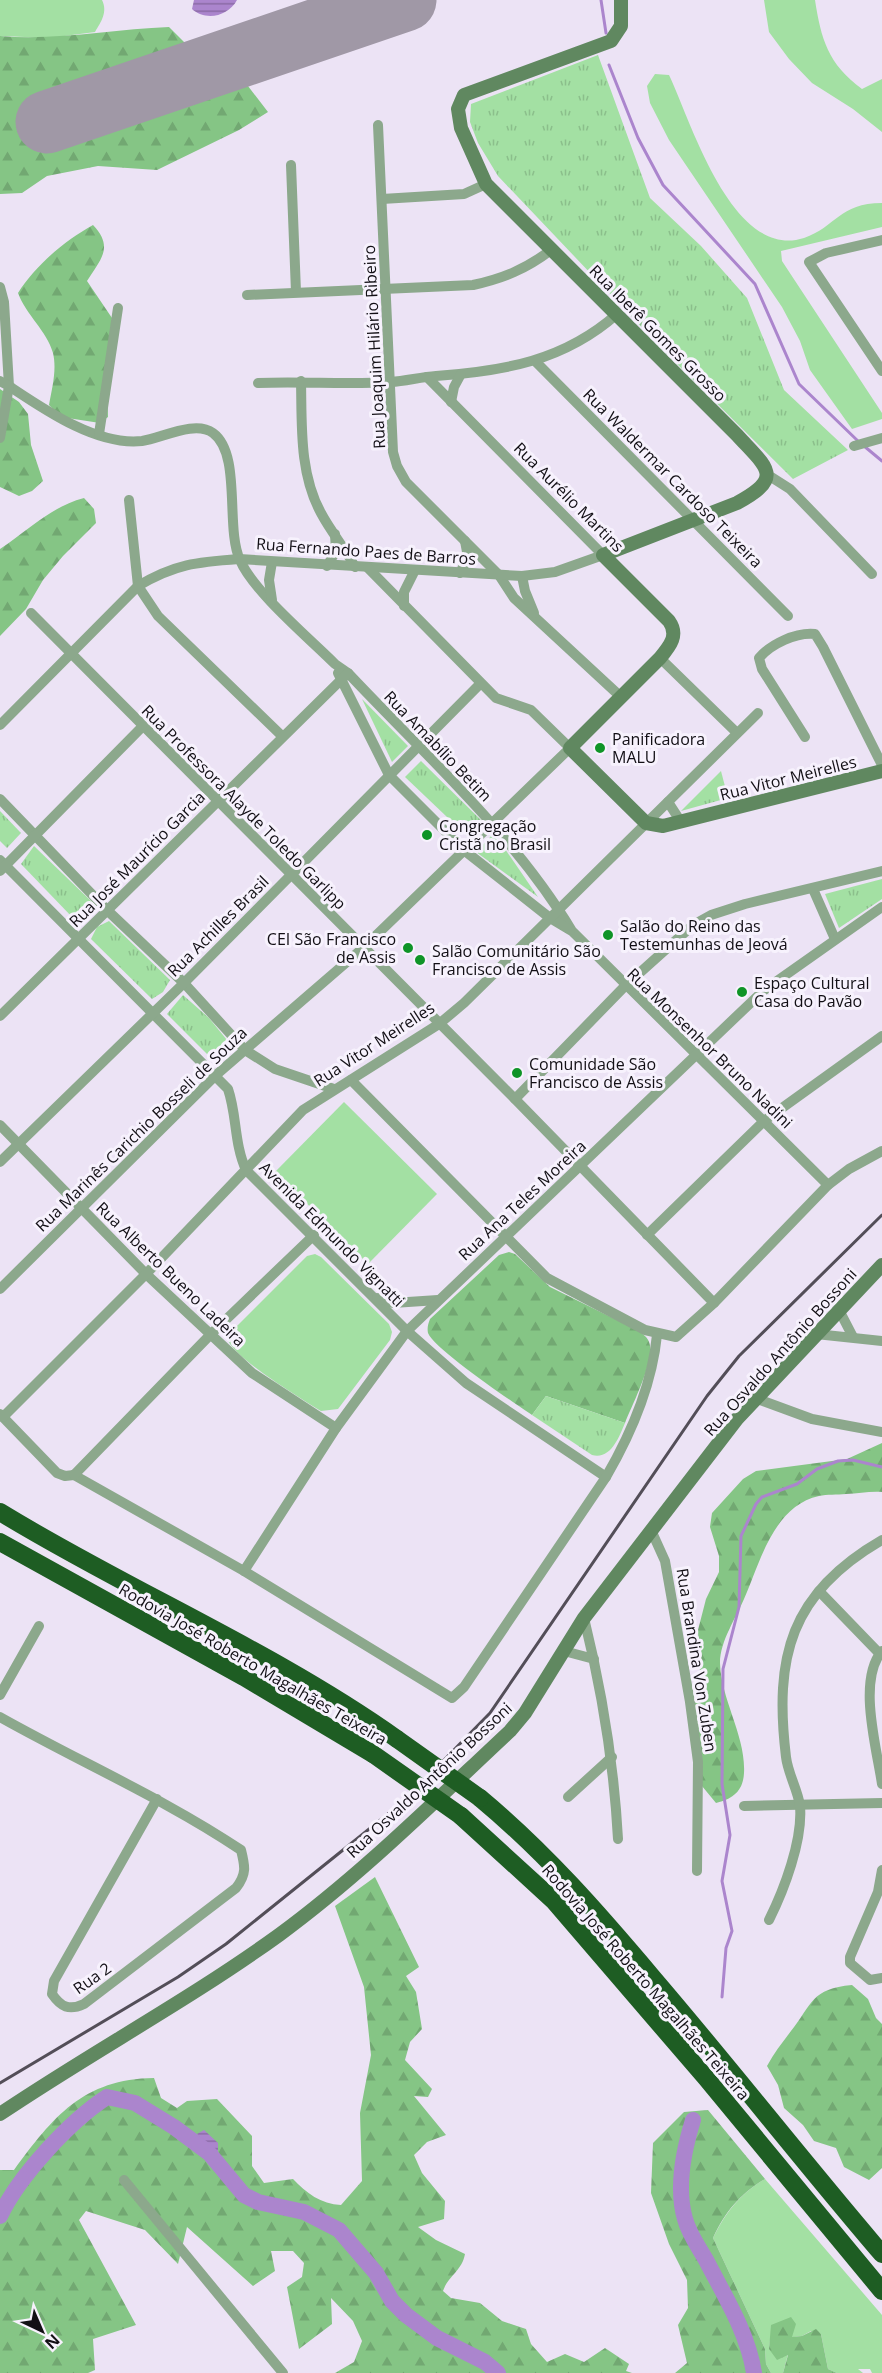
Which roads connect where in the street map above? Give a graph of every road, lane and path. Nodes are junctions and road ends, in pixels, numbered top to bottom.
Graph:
1 (621, 0) edge
2 (378, 124) dead end
3 (291, 165) dead end
4 (486, 184) junction
5 (381, 199) junction
6 (882, 240) edge
7 (551, 250) junction
8 (0, 286) edge
9 (386, 289) junction
10 (296, 292) junction
11 (247, 295) dead end
12 (118, 308) dead end
13 (617, 314) junction
14 (536, 362) junction
15 (882, 371) edge
16 (461, 374) junction
17 (428, 377) junction
18 (301, 381) junction
19 (390, 382) junction
20 (5, 383) edge
21 (258, 383) dead end
22 (451, 402) junction
23 (99, 434) junction
24 (0, 438) edge
25 (882, 438) edge
26 (854, 446) dead end
27 (768, 475) junction
28 (129, 500) dead end
29 (693, 519) junction
30 (335, 534) junction
31 (465, 541) junction
32 (603, 555) junction
33 (239, 559) junction
34 (272, 562) junction
35 (327, 566) junction
36 (356, 567) junction
37 (368, 568) junction
38 (416, 570) junction
39 (460, 573) junction
40 (872, 574) dead end
41 (499, 575) junction
42 (522, 576) junction
43 (138, 586) junction
44 (272, 600) junction
45 (404, 606) junction
46 (31, 613) dead end
47 (788, 616) dead end
48 (537, 618) junction
49 (670, 646) joint
50 (71, 653) junction
51 (660, 658) junction
52 (344, 676) junction
53 (480, 684) junction
54 (621, 697) junction
55 (758, 713) dead end
56 (0, 725) edge
57 (142, 727) junction
58 (736, 732) junction
59 (282, 736) junction
60 (805, 737) dead end
61 (418, 747) junction
62 (570, 748) junction
63 (882, 765) edge
64 (882, 771) edge
65 (389, 775) junction
66 (0, 800) edge
67 (217, 801) junction
68 (668, 802) junction
69 (681, 822) junction
70 (492, 824) junction
71 (646, 824) junction
72 (35, 836) junction
73 (465, 851) junction
74 (2, 865) edge
75 (882, 871) edge
76 (290, 875) junction
77 (813, 889) junction
78 (882, 907) edge
79 (559, 909) junction
80 (108, 911) junction
81 (550, 918) junction
82 (572, 931) junction
83 (78, 939) junction
84 (835, 939) junction
85 (363, 948) junction
86 (184, 983) junction
87 (625, 986) junction
88 (151, 1013) junction
89 (0, 1016) edge
90 (439, 1024) junction
91 (882, 1036) edge
92 (245, 1050) junction
93 (694, 1054) junction
94 (216, 1076) junction
95 (351, 1080) junction
96 (334, 1089) junction
97 (515, 1099) junction
98 (764, 1121) junction
99 (0, 1125) edge
100 (18, 1143) junction
101 (882, 1151) edge
102 (0, 1162) edge
103 (581, 1166) junction
104 (246, 1170) junction
105 (828, 1185) junction
106 (82, 1209) junction
107 (314, 1235) junction
108 (505, 1235) junction
109 (648, 1235) junction
110 (882, 1265) edge
111 (146, 1275) junction
112 (0, 1289) edge
113 (375, 1297) junction
114 (439, 1300) junction
115 (714, 1302) junction
116 (839, 1310) junction
117 (407, 1330) junction
118 (211, 1334) junction
119 (816, 1334) junction
120 (657, 1335) junction
121 (853, 1337) junction
122 (882, 1341) edge
123 (755, 1398) junction
124 (1, 1416) edge
125 (336, 1428) junction
126 (882, 1432) edge
127 (74, 1475) junction
128 (606, 1477) junction
129 (0, 1512) edge
130 (651, 1530) junction
131 (882, 1540) edge
132 (0, 1542) edge
133 (244, 1571) junction
134 (819, 1592) junction
135 (584, 1618) junction
136 (39, 1626) dead end
137 (564, 1651) junction
138 (881, 1652) edge
139 (594, 1659) junction
140 (0, 1695) edge
141 (877, 1711) edge
142 (0, 1717) edge
143 (612, 1757) junction
144 (882, 1784) edge
145 (568, 1797) dead end
146 (157, 1799) junction
147 (882, 1803) edge
148 (800, 1805) junction
149 (744, 1806) dead end
150 (618, 1839) dead end
151 (882, 1870) edge
152 (697, 1871) dead end
153 (880, 1892) edge
154 (770, 1920) dead end
155 (882, 1978) edge
156 (0, 2114) edge
157 (124, 2180) dead end
158 (882, 2254) edge
159 (882, 2290) edge
160 (280, 2372) edge

1 - 4 street, Rua Iberê Gomes Grosso
2 - 5 street, Rua Joaquim Hilário Ribeiro
3 - 10 street
4 - 5 street
4 - 7 street, Rua Iberê Gomes Grosso
5 - 9 street, Rua Joaquim Hilário Ribeiro
6 - 15 street
7 - 9 street
7 - 13 street, Rua Iberê Gomes Grosso
8 - 20 street
9 - 10 street
9 - 19 street, Rua Joaquim Hilário Ribeiro
10 - 11 street
12 - 23 street
13 - 14 street
13 - 27 street, Rua Iberê Gomes Grosso
14 - 16 street
14 - 29 street, Rua Waldermar Cardoso Teixeira
16 - 17 street
16 - 22 street
17 - 19 street
17 - 22 street, Rua Aurélio Martins
18 - 19 street
18 - 21 street
18 - 30 street
19 - 31 street, Rua Joaquim Hilário Ribeiro
20 - 23 street, Rua Amabílio Betim
20 - 24 street
22 - 32 street, Rua Aurélio Martins
23 - 33 street, Rua Amabílio Betim
25 - 26 street
27 - 29 street, Rua Fernando Paes de Barros
27 - 40 street, Rua Iberê Gomes Grosso
28 - 43 street
29 - 32 street, Rua Fernando Paes de Barros
29 - 47 street, Rua Waldermar Cardoso Teixeira
30 - 35 street
30 - 36 street
31 - 39 street
31 - 41 street, Rua Joaquim Hilário Ribeiro
32 - 42 street, Rua Fernando Paes de Barros
32 - 49 street, Rua Aurélio Martins
33 - 34 street, Rua Fernando Paes de Barros
33 - 43 street, Rua Fernando Paes de Barros
33 - 44 street, Rua Amabílio Betim
34 - 35 street, Rua Fernando Paes de Barros
34 - 44 street
35 - 36 street, Rua Fernando Paes de Barros
36 - 37 street, Rua Fernando Paes de Barros
37 - 38 street, Rua Fernando Paes de Barros
37 - 45 street
38 - 39 street, Rua Fernando Paes de Barros
38 - 45 street
39 - 41 street, Rua Fernando Paes de Barros
41 - 42 street, Rua Fernando Paes de Barros
41 - 48 street, Rua Joaquim Hilário Ribeiro
42 - 48 street, Rua Joaquim Hilário Ribeiro
43 - 50 street, Rua Fernando Paes de Barros
43 - 59 street
44 - 52 street, Rua Amabílio Betim
45 - 53 street
46 - 50 street, Rua Professora Alayde Toledo Garlipp
48 - 54 street, Rua Joaquim Hilário Ribeiro
49 - 51 street, Rua Marinês Carichio Bosseli de Souza
50 - 56 street, Rua Fernando Paes de Barros
50 - 57 street, Rua Professora Alayde Toledo Garlipp
51 - 54 street, Rua Marinês Carichio Bosseli de Souza
51 - 58 street
52 - 59 street, Rua José Maurício Garcia
52 - 61 street, Rua Amabílio Betim
52 - 65 street, Rua Monsenhor Bruno Nadini
53 - 61 street, Rua Achilles Brasil
53 - 62 street
54 - 62 street, Rua Marinês Carichio Bosseli de Souza
55 - 58 street
57 - 67 street, Rua Professora Alayde Toledo Garlipp
57 - 72 street
58 - 68 street
59 - 67 street, Rua José Maurício Garcia
60 - 63 street
61 - 65 street, Rua Achilles Brasil
61 - 70 street, Rua Amabílio Betim
62 - 70 street, Rua Marinês Carichio Bosseli de Souza
62 - 71 street
64 - 69 street, Rua Vitor Meirelles
65 - 73 street, Rua Monsenhor Bruno Nadini
65 - 76 street, Rua Achilles Brasil
66 - 72 street
67 - 76 street, Rua Professora Alayde Toledo Garlipp
67 - 80 street, Rua José Maurício Garcia
68 - 69 street
68 - 71 street
69 - 71 street, Rua Vitor Meirelles
70 - 73 street, Rua Marinês Carichio Bosseli de Souza
70 - 79 street, Rua Amabílio Betim
71 - 79 street, Rua Vitor Meirelles
72 - 74 street
72 - 80 street
73 - 81 street, Rua Monsenhor Bruno Nadini
73 - 85 street, Rua Marinês Carichio Bosseli de Souza
74 - 83 street, Avenida Edmundo Vignatti
75 - 77 street
76 - 85 street, Rua Professora Alayde Toledo Garlipp
76 - 86 street, Rua Achilles Brasil
77 - 84 street
77 - 87 street
78 - 84 street, Rua Ana Teles Moreira
79 - 81 street, Rua Vitor Meirelles
79 - 82 street, Rua Monsenhor Bruno Nadini
80 - 83 street, Rua José Maurício Garcia
80 - 86 street
81 - 82 street, Rua Monsenhor Bruno Nadini
81 - 90 street, Rua Vitor Meirelles
82 - 87 street, Rua Monsenhor Bruno Nadini
83 - 88 street, Avenida Edmundo Vignatti
83 - 89 street, Rua José Maurício Garcia
84 - 93 street, Rua Ana Teles Moreira
85 - 90 street, Rua Professora Alayde Toledo Garlipp
85 - 92 street, Rua Marinês Carichio Bosseli de Souza
86 - 88 street, Rua Achilles Brasil
86 - 92 street
87 - 93 street, Rua Monsenhor Bruno Nadini
87 - 97 street
88 - 94 street, Avenida Edmundo Vignatti
88 - 100 street, Rua Achilles Brasil
90 - 95 street, Rua Vitor Meirelles
90 - 97 street, Rua Professora Alayde Toledo Garlipp
91 - 98 street
92 - 94 street, Rua Marinês Carichio Bosseli de Souza
92 - 96 street
93 - 98 street, Rua Monsenhor Bruno Nadini
93 - 103 street, Rua Ana Teles Moreira
94 - 104 street, Avenida Edmundo Vignatti
94 - 106 street, Rua Marinês Carichio Bosseli de Souza
95 - 96 street, Rua Vitor Meirelles
95 - 108 street
96 - 104 street, Rua Vitor Meirelles
97 - 103 street, Rua Professora Alayde Toledo Garlipp
98 - 105 street, Rua Monsenhor Bruno Nadini
98 - 109 street
99 - 100 street, Rua Alberto Bueno Ladeira
100 - 102 street, Rua Achilles Brasil
100 - 106 street, Rua Alberto Bueno Ladeira
101 - 105 street
103 - 108 street, Rua Ana Teles Moreira
103 - 109 street, Rua Professora Alayde Toledo Garlipp
104 - 107 street, Avenida Edmundo Vignatti
104 - 111 street, Rua Vitor Meirelles
105 - 115 street
106 - 111 street, Rua Alberto Bueno Ladeira
106 - 112 street, Rua Marinês Carichio Bosseli de Souza
107 - 113 street, Avenida Edmundo Vignatti
107 - 118 street
108 - 114 street, Rua Ana Teles Moreira
108 - 120 street
109 - 115 street, Rua Professora Alayde Toledo Garlipp
110 - 116 street, Rua Osvaldo Antônio Bossoni
111 - 118 street, Rua Alberto Bueno Ladeira
111 - 124 street, Rua Vitor Meirelles
113 - 114 street
113 - 117 street, Avenida Edmundo Vignatti
114 - 117 street, Rua Ana Teles Moreira
115 - 120 street
116 - 119 street, Rua Osvaldo Antônio Bossoni
116 - 121 street
117 - 125 street, Rua Ana Teles Moreira
117 - 128 street, Avenida Edmundo Vignatti
118 - 125 street, Rua Alberto Bueno Ladeira
118 - 127 street
119 - 121 street
119 - 123 street, Rua Osvaldo Antônio Bossoni
120 - 128 street
121 - 122 street
123 - 126 street
123 - 130 street, Rua Osvaldo Antônio Bossoni
124 - 127 street
125 - 133 street, Rua Ana Teles Moreira
127 - 133 street
128 - 133 street
129 - 158 highway, Rodovia José Roberto Magalhães Teixeira, bridge
130 - 135 street, Rua Osvaldo Antônio Bossoni
130 - 152 street, Rua Brandina Von Zuben
131 - 134 street
132 - 159 highway, Rodovia José Roberto Magalhães Teixeira, bridge
134 - 138 street
134 - 148 street
135 - 137 street, Rua Osvaldo Antônio Bossoni
135 - 139 street
136 - 140 street
137 - 139 street
137 - 156 street, Rua Osvaldo Antônio Bossoni
138 - 141 street
139 - 143 street
141 - 144 street
142 - 146 street
143 - 145 street
143 - 150 street
146 - 146 street, Rua 2
147 - 148 street
148 - 149 street
148 - 154 street
151 - 153 street
153 - 155 street
157 - 160 street

